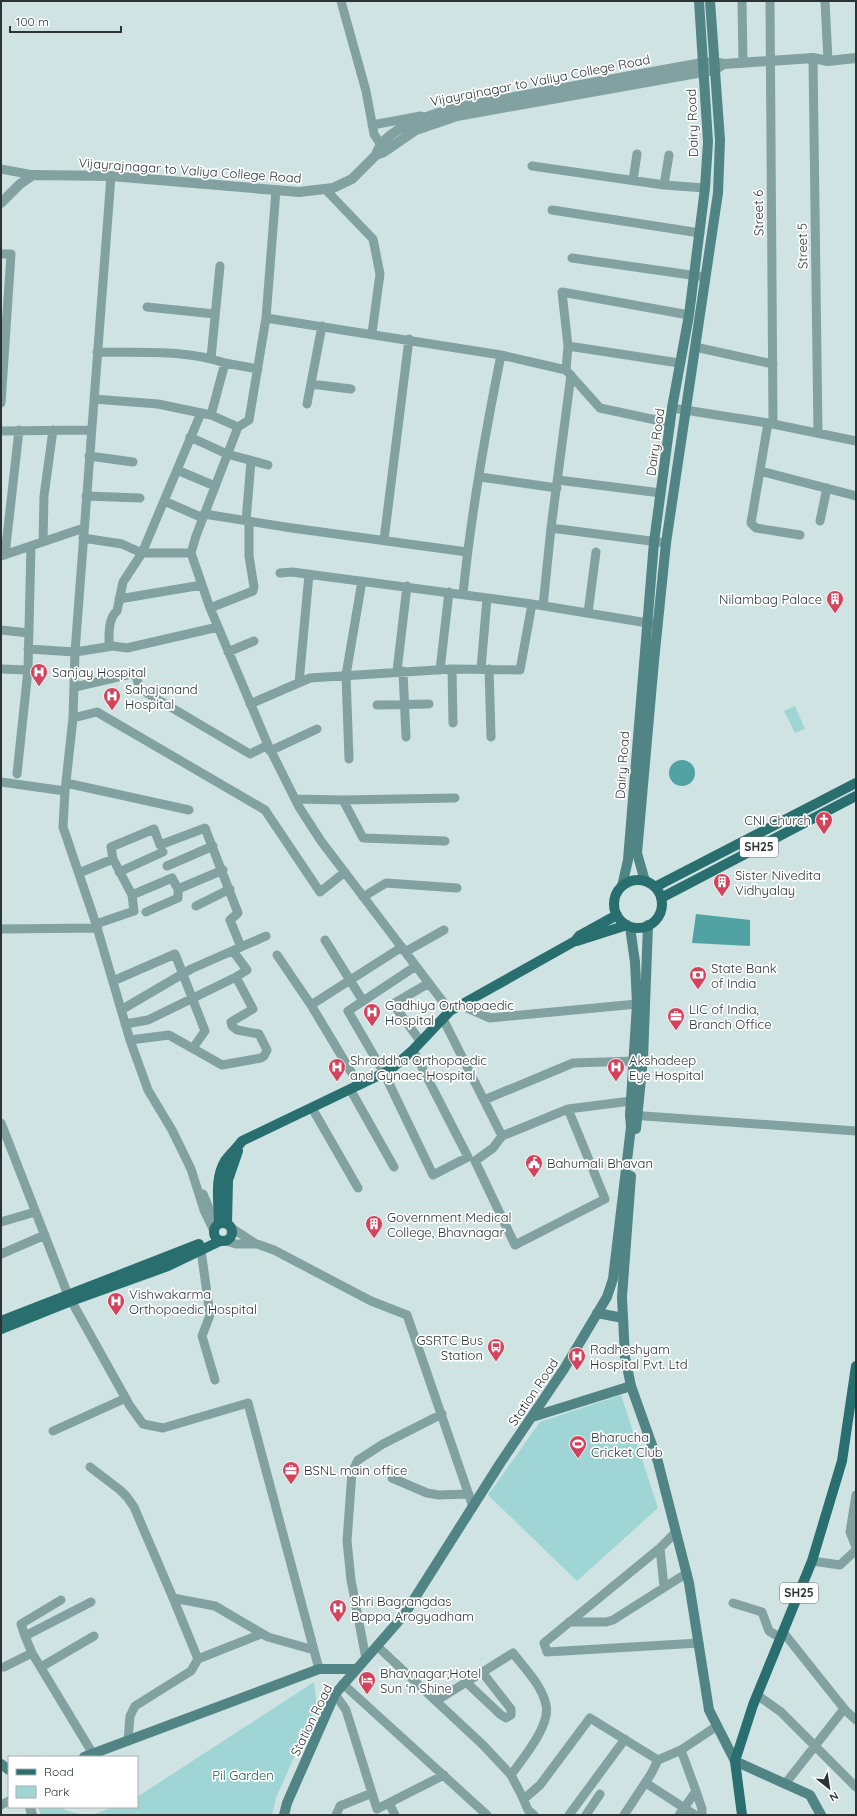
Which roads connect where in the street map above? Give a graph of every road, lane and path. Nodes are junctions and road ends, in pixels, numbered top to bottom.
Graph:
1 (341, 1) edge
2 (699, 1) edge
3 (710, 1) edge
4 (742, 1) edge
5 (770, 1) edge
6 (826, 1) edge
7 (813, 58) junction
8 (856, 58) edge
9 (769, 61) junction
10 (828, 61) junction
11 (743, 63) junction
12 (713, 66) junction
13 (702, 67) junction
14 (429, 115) junction
15 (372, 124) junction
16 (381, 145) junction
17 (637, 154) dead end
18 (376, 155) junction
19 (669, 155) dead end
20 (532, 166) dead end
21 (1, 169) edge
22 (33, 175) junction
23 (111, 176) junction
24 (633, 180) junction
25 (664, 185) junction
26 (706, 188) junction
27 (325, 189) junction
28 (276, 190) junction
29 (1, 203) edge
30 (552, 210) dead end
31 (700, 233) junction
32 (1, 254) edge
33 (572, 258) dead end
34 (220, 266) dead end
35 (693, 276) junction
36 (705, 277) junction
37 (147, 307) dead end
38 (215, 314) junction
39 (689, 314) junction
40 (266, 318) junction
41 (322, 326) junction
42 (372, 333) junction
43 (409, 339) junction
44 (568, 346) junction
45 (695, 347) junction
46 (97, 352) junction
47 (501, 355) junction
48 (211, 358) junction
49 (225, 363) junction
50 (679, 363) junction
51 (773, 364) junction
52 (258, 369) junction
53 (569, 373) junction
54 (311, 384) junction
55 (351, 389) dead end
56 (94, 399) junction
57 (1, 404) edge
58 (307, 404) dead end
59 (672, 408) junction
60 (685, 410) junction
61 (201, 413) junction
62 (211, 415) junction
63 (670, 423) junction
64 (770, 424) junction
65 (238, 427) junction
66 (19, 430) junction
67 (53, 430) junction
68 (91, 430) junction
69 (1, 431) edge
70 (818, 433) junction
71 (190, 437) junction
72 (856, 441) edge
73 (227, 454) junction
74 (89, 456) junction
75 (251, 461) junction
76 (133, 462) dead end
77 (268, 466) dead end
78 (177, 470) junction
79 (760, 471) junction
80 (480, 477) junction
81 (557, 484) junction
82 (215, 486) junction
83 (827, 488) junction
84 (661, 493) junction
85 (86, 496) junction
86 (856, 496) edge
87 (140, 498) dead end
88 (164, 501) junction
89 (203, 516) junction
90 (247, 521) junction
91 (820, 521) dead end
92 (84, 528) junction
93 (551, 528) junction
94 (800, 535) dead end
95 (83, 538) junction
96 (384, 540) junction
97 (43, 542) junction
98 (654, 542) junction
99 (666, 543) junction
100 (32, 546) junction
101 (467, 552) junction
102 (596, 552) dead end
103 (142, 553) junction
104 (191, 553) junction
105 (3, 556) edge
106 (280, 573) dead end
107 (309, 574) junction
108 (362, 581) junction
109 (202, 585) junction
110 (407, 586) junction
111 (449, 592) junction
112 (463, 594) junction
113 (487, 598) junction
114 (120, 599) junction
115 (532, 604) junction
116 (543, 606) junction
117 (210, 608) junction
118 (588, 613) junction
119 (647, 623) junction
120 (658, 624) junction
121 (218, 627) junction
122 (1, 630) edge
123 (29, 633) junction
124 (254, 641) dead end
125 (109, 646) junction
126 (28, 649) junction
127 (75, 652) junction
128 (228, 652) junction
129 (1, 669) edge
130 (452, 669) junction
131 (485, 669) junction
132 (28, 670) junction
133 (440, 670) junction
134 (400, 671) junction
135 (346, 675) junction
136 (299, 682) junction
137 (75, 688) junction
138 (250, 704) junction
139 (404, 704) junction
140 (429, 704) dead end
141 (377, 705) dead end
142 (73, 718) junction
143 (453, 723) dead end
144 (317, 729) dead end
145 (406, 737) dead end
146 (491, 737) dead end
147 (269, 748) junction
148 (349, 759) dead end
149 (17, 774) dead end
150 (1, 782) edge
151 (856, 783) edge
152 (65, 787) junction
153 (856, 796) edge
154 (455, 798) dead end
155 (295, 799) junction
156 (343, 800) junction
157 (188, 810) dead end
158 (445, 841) dead end
159 (213, 846) junction
160 (161, 849) junction
161 (113, 859) junction
162 (167, 866) junction
163 (223, 870) junction
164 (119, 872) junction
165 (345, 872) junction
166 (79, 873) junction
167 (172, 878) junction
168 (645, 881) junction
169 (622, 886) junction
170 (655, 887) junction
171 (457, 888) dead end
172 (230, 889) junction
173 (178, 890) junction
174 (132, 896) junction
175 (363, 897) junction
176 (661, 898) junction
177 (196, 906) dead end
178 (146, 912) dead end
179 (617, 915) junction
180 (648, 925) junction
181 (97, 926) junction
182 (628, 926) junction
183 (1, 929) edge
184 (444, 930) dead end
185 (266, 936) dead end
186 (325, 940) dead end
187 (575, 941) junction
188 (237, 949) junction
189 (404, 950) junction
190 (277, 954) dead end
191 (416, 966) junction
192 (183, 974) junction
193 (236, 977) junction
194 (350, 980) junction
195 (112, 981) junction
196 (429, 982) junction
197 (193, 998) junction
198 (363, 1001) junction
199 (637, 1004) junction
200 (311, 1005) junction
201 (460, 1005) junction
202 (121, 1010) junction
203 (450, 1011) junction
204 (443, 1019) junction
205 (125, 1024) junction
206 (130, 1040) junction
207 (421, 1042) junction
208 (193, 1048) junction
209 (413, 1050) junction
210 (634, 1061) junction
211 (384, 1073) junction
212 (355, 1087) junction
213 (484, 1100) junction
214 (631, 1101) junction
215 (312, 1108) junction
216 (568, 1109) junction
217 (633, 1115) junction
218 (1, 1123) edge
219 (856, 1131) edge
220 (502, 1136) junction
221 (394, 1167) dead end
222 (358, 1188) dead end
223 (35, 1212) junction
224 (1, 1222) edge
225 (221, 1231) junction
226 (44, 1235) junction
227 (257, 1244) junction
228 (201, 1250) junction
229 (1, 1254) edge
230 (70, 1298) junction
231 (597, 1313) junction
232 (623, 1318) junction
233 (1, 1320) edge
234 (1, 1329) edge
235 (856, 1366) edge
236 (215, 1380) dead end
237 (631, 1386) junction
238 (126, 1398) junction
239 (442, 1414) junction
240 (532, 1417) junction
241 (53, 1431) dead end
242 (90, 1466) dead end
243 (392, 1478) dead end
244 (469, 1494) junction
245 (856, 1495) edge
246 (473, 1507) junction
247 (676, 1532) junction
248 (856, 1546) edge
249 (660, 1548) junction
250 (856, 1550) edge
251 (812, 1561) junction
252 (687, 1574) junction
253 (664, 1587) junction
254 (173, 1598) junction
255 (61, 1600) dead end
256 (91, 1602) dead end
257 (733, 1604) dead end
258 (569, 1622) junction
259 (261, 1634) junction
260 (782, 1635) junction
261 (25, 1636) junction
262 (94, 1636) dead end
263 (698, 1643) junction
264 (377, 1646) junction
265 (314, 1650) junction
266 (32, 1654) junction
267 (198, 1659) junction
268 (366, 1659) junction
269 (4, 1667) dead end
270 (41, 1668) junction
271 (319, 1669) junction
272 (357, 1669) junction
273 (482, 1672) junction
274 (466, 1682) junction
275 (343, 1684) junction
276 (335, 1694) junction
277 (757, 1695) junction
278 (436, 1701) junction
279 (844, 1709) junction
280 (856, 1720) edge
281 (717, 1726) junction
282 (625, 1738) junction
283 (128, 1741) junction
284 (814, 1747) junction
285 (681, 1750) junction
286 (88, 1755) edge
287 (658, 1760) junction
288 (735, 1762) junction
289 (444, 1775) junction
290 (512, 1775) junction
291 (646, 1783) junction
292 (785, 1784) junction
293 (856, 1787) edge
294 (696, 1791) junction
295 (372, 1793) junction
296 (600, 1794) dead end
297 (522, 1796) junction
298 (389, 1803) junction
299 (682, 1811) edge
300 (378, 1812) edge
301 (284, 1815) edge
302 (336, 1815) edge
303 (395, 1815) edge
304 (487, 1815) edge
305 (534, 1815) edge
306 (569, 1815) edge
307 (586, 1815) edge
308 (624, 1815) edge
309 (695, 1815) edge
310 (702, 1815) edge
311 (742, 1815) edge
312 (821, 1815) edge

1 - 15 street
2 - 13 main road, Dairy Road
3 - 12 main road, Dairy Road
4 - 11 street
5 - 9 street, Street 6
6 - 10 street
7 - 9 street, Vijayrajnagar to Valiya College Road
7 - 10 street, Vijayrajnagar to Valiya College Road
7 - 70 street, Street 5
8 - 10 street, Vijayrajnagar to Valiya College Road
9 - 11 street, Vijayrajnagar to Valiya College Road
9 - 51 street, Street 6
11 - 12 street, Vijayrajnagar to Valiya College Road
12 - 13 street, Vijayrajnagar to Valiya College Road
12 - 36 main road, Dairy Road
13 - 14 street, Vijayrajnagar to Valiya College Road
13 - 18 street, Vijayrajnagar to Valiya College Road
13 - 26 main road, Dairy Road
14 - 15 street
14 - 16 street, Vijayrajnagar to Valiya College Road
15 - 16 street
16 - 18 street, Vijayrajnagar to Valiya College Road
17 - 24 street
18 - 27 street, Vijayrajnagar to Valiya College Road
19 - 25 street
20 - 24 street
21 - 22 street
22 - 23 street, Vijayrajnagar to Valiya College Road
22 - 29 street
23 - 28 street, Vijayrajnagar to Valiya College Road
23 - 46 street
24 - 25 street
25 - 26 street
26 - 31 main road, Dairy Road
27 - 28 street, Vijayrajnagar to Valiya College Road
27 - 42 street
28 - 40 street
30 - 31 street
31 - 35 main road, Dairy Road
32 - 57 street
33 - 35 street
34 - 38 street
35 - 36 street
35 - 39 main road, Dairy Road
36 - 45 main road, Dairy Road
37 - 38 street
38 - 48 street
39 - 44 street
39 - 50 main road, Dairy Road
40 - 41 street
40 - 52 street
41 - 42 street
41 - 54 street
42 - 43 street
43 - 47 street
43 - 96 street
44 - 50 street
44 - 53 street
45 - 51 street
45 - 60 main road, Dairy Road
46 - 48 street
46 - 56 street
47 - 53 street
47 - 80 street
48 - 49 street
49 - 52 street
49 - 62 street
50 - 59 main road, Dairy Road
51 - 64 street, Street 6
52 - 65 street
53 - 63 street
53 - 81 street
54 - 55 street
54 - 58 street
56 - 61 street
56 - 68 street
59 - 60 street
59 - 63 main road, Dairy Road
60 - 64 street
60 - 99 main road, Dairy Road
61 - 62 street
61 - 71 street
62 - 65 street
63 - 84 main road, Dairy Road
64 - 70 street
64 - 79 street, Street 6
65 - 73 street
66 - 67 street
66 - 69 street
66 - 105 street
67 - 68 street
67 - 97 street
68 - 74 street
70 - 72 street
71 - 73 street
71 - 78 street
73 - 75 street
73 - 82 street
74 - 76 street
74 - 85 street
75 - 77 street
75 - 90 street
78 - 82 street
78 - 88 street
79 - 83 street
79 - 94 street, Street 6
80 - 81 street
80 - 101 street
81 - 84 street
81 - 93 street
82 - 89 street
83 - 86 street
83 - 91 street
84 - 98 main road, Dairy Road
85 - 87 street
85 - 92 street
88 - 89 street
88 - 103 street
89 - 90 street
89 - 104 street
90 - 96 street
90 - 117 street
92 - 95 street
92 - 97 street
93 - 98 street
93 - 116 street
95 - 103 street
95 - 127 street
96 - 101 street
97 - 100 street
98 - 99 street
98 - 119 main road, Dairy Road
99 - 120 main road, Dairy Road
100 - 105 street
100 - 123 street
101 - 112 street
102 - 118 street
103 - 104 street
103 - 114 street
104 - 109 street
106 - 107 street
107 - 108 street
107 - 136 street
108 - 110 street
108 - 135 street
109 - 114 street
109 - 117 street
110 - 111 street
110 - 134 street
111 - 112 street
111 - 133 street
112 - 113 street
113 - 115 street
113 - 131 street
114 - 125 street
115 - 116 street
115 - 131 street
116 - 118 street
117 - 121 street
118 - 119 street
119 - 120 street
119 - 169 main road, Dairy Road
120 - 168 main road, Dairy Road
121 - 125 street
121 - 128 street
122 - 123 street
123 - 126 street
124 - 128 street
125 - 127 street
126 - 127 street
126 - 132 street
127 - 137 street
128 - 138 street
129 - 132 street
130 - 131 street
130 - 133 street
130 - 143 street
131 - 146 street
132 - 149 street
133 - 134 street
134 - 135 street
134 - 139 street
135 - 136 street
135 - 148 street
136 - 138 street
137 - 142 street
137 - 147 street
138 - 147 street
139 - 140 street
139 - 141 street
139 - 145 street
142 - 152 street
142 - 165 street
144 - 147 street
147 - 155 street
150 - 152 street
151 - 170 main road
152 - 157 street
152 - 166 street
153 - 176 main road, SH25
154 - 156 street
155 - 156 street
155 - 165 street
156 - 158 street
159 - 160 street
159 - 162 street
159 - 163 street
160 - 161 street
160 - 162 street
160 - 164 street
161 - 164 street
161 - 166 street
162 - 167 street
163 - 172 street
163 - 173 street
164 - 174 street
165 - 175 street
166 - 181 street
167 - 173 street
167 - 174 street
168 - 169 main road
168 - 170 main road
169 - 179 main road
170 - 176 main road
171 - 175 street
172 - 177 street
172 - 188 street
173 - 178 street
174 - 181 street
175 - 189 street
176 - 180 main road
179 - 182 main road
179 - 187 main road
180 - 182 main road
180 - 217 main road
181 - 183 street
181 - 195 street
182 - 187 main road
182 - 199 main road, Station Road
184 - 189 street
185 - 188 street
186 - 194 street
187 - 201 main road
188 - 192 street
188 - 193 street
189 - 191 street
189 - 194 street
190 - 200 street
191 - 196 street
191 - 198 street
192 - 195 street
192 - 197 street
192 - 202 street
193 - 197 street
193 - 208 street
194 - 198 street
194 - 200 street
195 - 202 street
196 - 203 street
196 - 207 street
197 - 205 street
197 - 208 street
198 - 211 street
199 - 201 street
199 - 210 main road, Station Road
200 - 212 street
201 - 203 main road
202 - 205 street
203 - 204 main road
204 - 207 main road
204 - 213 street
205 - 206 street
206 - 208 street
206 - 225 street
207 - 209 main road
209 - 211 main road
209 - 211 street
210 - 213 street
210 - 214 main road, Station Road
211 - 212 main road
212 - 215 main road
212 - 221 street
213 - 220 street
214 - 216 street
214 - 217 main road, Station Road
215 - 222 street
215 - 225 main road
216 - 220 street
216 - 220 street
217 - 219 street
217 - 231 main road, Station Road
217 - 232 main road
218 - 223 street
223 - 224 street
223 - 226 street
225 - 227 street
225 - 227 street
225 - 228 main road
225 - 230 main road
226 - 229 street
226 - 230 street
227 - 239 street
228 - 230 main road
228 - 236 street
230 - 233 main road
230 - 234 main road
230 - 238 street
231 - 232 main road
231 - 240 main road, Station Road
232 - 237 main road
235 - 251 main road, SH25
237 - 240 main road
237 - 247 main road
238 - 241 street
238 - 265 street
239 - 244 street
239 - 268 street
240 - 246 main road, Station Road
242 - 254 street
243 - 244 street
244 - 246 street
245 - 248 street
246 - 264 main road, Station Road
247 - 249 street
247 - 252 main road
249 - 253 street
249 - 258 street
250 - 251 street
251 - 260 main road, SH25
252 - 253 street
252 - 263 main road
253 - 258 street
254 - 259 street
254 - 267 street
255 - 261 street
256 - 261 street
257 - 260 street
258 - 263 street
259 - 265 street
259 - 267 street
260 - 277 main road, SH25
260 - 279 street
261 - 266 street
262 - 270 street
263 - 281 main road
264 - 268 main road, Station Road
264 - 278 street
265 - 271 street
266 - 269 street
266 - 270 street
267 - 283 street
268 - 272 main road, Station Road
270 - 286 street
271 - 272 main road
271 - 283 main road
272 - 275 main road, Station Road
273 - 274 street
273 - 274 street
273 - 290 street
274 - 278 street
275 - 276 main road, Station Road
275 - 289 street
276 - 295 street
276 - 301 main road, Station Road
277 - 284 street
277 - 288 main road, SH25
278 - 290 street
279 - 280 street
279 - 284 street
281 - 285 street
281 - 288 main road
282 - 287 street
282 - 297 street
282 - 306 street
283 - 286 main road
284 - 292 street
284 - 293 street
285 - 287 street
285 - 294 street
287 - 291 street
288 - 292 main road
288 - 311 main road, SH25
289 - 298 street
289 - 304 street
290 - 297 street
291 - 299 street
291 - 308 street
292 - 312 main road
294 - 299 street
294 - 310 street
295 - 300 street
295 - 302 street
296 - 307 street
297 - 305 street
298 - 300 street
298 - 303 street
299 - 309 street

